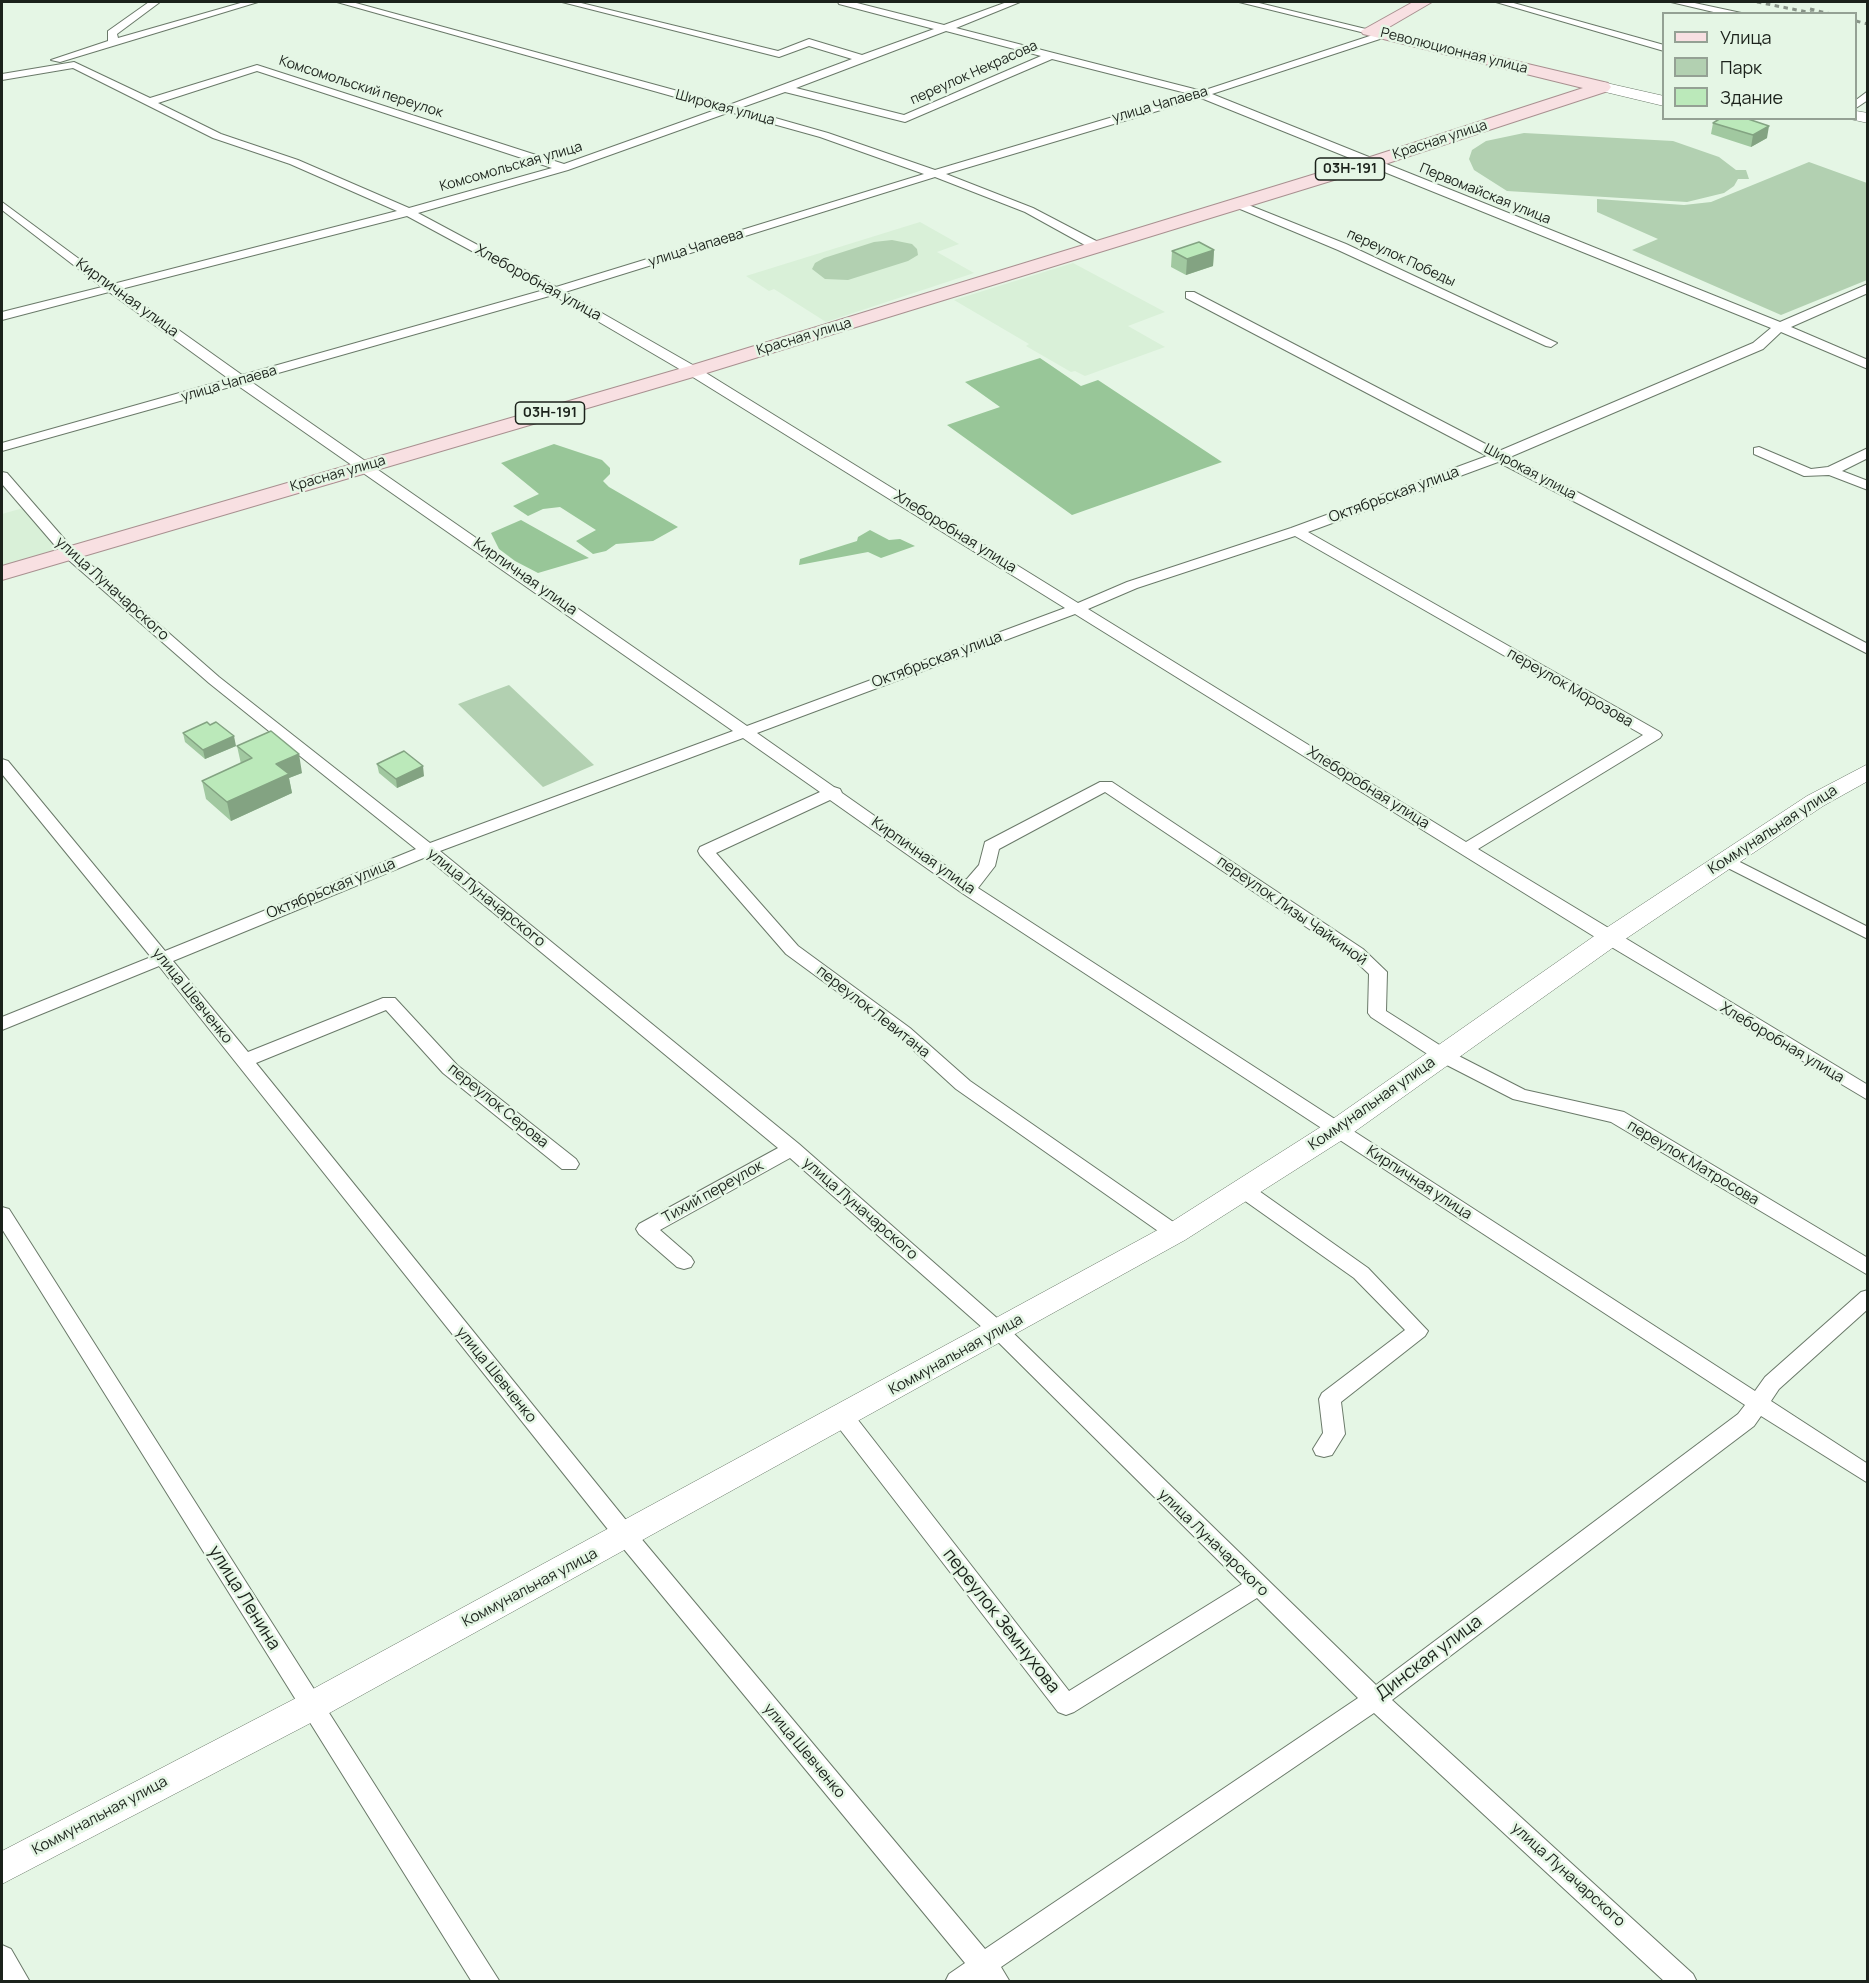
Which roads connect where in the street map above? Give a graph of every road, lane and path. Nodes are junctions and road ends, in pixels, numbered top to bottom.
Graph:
1 (154, 2) edge
2 (253, 2) edge
3 (342, 2) edge
4 (567, 2) edge
5 (843, 2) edge
6 (1015, 2) edge
7 (1244, 2) edge
8 (1424, 2) edge
9 (1501, 2) edge
10 (1676, 2) edge
11 (1730, 12) edge
12 (944, 27) junction
13 (1377, 33) junction
14 (114, 43) junction
15 (1662, 47) edge
16 (1054, 54) junction
17 (863, 59) junction
18 (2, 76) edge
19 (1602, 87) junction
20 (784, 88) junction
21 (1202, 94) junction
22 (1662, 101) edge
23 (149, 102) junction
24 (728, 109) junction
25 (1370, 163) junction
26 (564, 168) junction
27 (939, 174) junction
28 (1237, 204) junction
29 (2, 205) edge
30 (408, 212) junction
31 (1096, 246) junction
32 (111, 288) junction
33 (1868, 288) edge
34 (555, 291) junction
35 (1190, 296) dead end
36 (2, 316) edge
37 (1780, 327) junction
38 (1551, 344) dead end
39 (1868, 365) edge
40 (693, 371) junction
41 (241, 381) junction
42 (2, 447) edge
43 (1759, 451) dead end
44 (1868, 452) edge
45 (1500, 456) junction
46 (361, 467) junction
47 (1831, 471) junction
48 (2, 476) edge
49 (1868, 486) edge
50 (1296, 531) junction
51 (69, 553) junction
52 (2, 573) edge
53 (1078, 608) junction
54 (1868, 650) edge
55 (746, 730) junction
56 (2, 764) edge
57 (1868, 771) edge
58 (834, 792) junction
59 (1466, 849) junction
60 (428, 850) junction
61 (1726, 860) junction
62 (968, 889) junction
63 (1868, 934) edge
64 (1608, 938) junction
65 (161, 957) junction
66 (2, 1024) edge
67 (1442, 1054) junction
68 (244, 1060) junction
69 (1868, 1094) edge
70 (1337, 1130) junction
71 (792, 1149) junction
72 (569, 1164) dead end
73 (1245, 1191) junction
74 (2, 1214) edge
75 (1175, 1233) junction
76 (684, 1262) dead end
77 (1868, 1268) edge
78 (1868, 1297) edge
79 (999, 1331) junction
80 (1758, 1401) junction
81 (843, 1417) junction
82 (1324, 1449) dead end
83 (1868, 1475) edge
84 (626, 1536) junction
85 (1257, 1586) junction
86 (1375, 1699) junction
87 (312, 1706) junction
88 (2, 1868) edge
89 (2, 1957) edge
90 (990, 1974) edge
91 (17, 1982) edge
92 (487, 1982) edge
93 (958, 1982) edge
94 (1684, 1982) edge

1 - 14 street
2 - 14 street
3 - 24 street, Широкая улица
4 - 17 street
5 - 12 street, Первомайская улица
6 - 12 street, Комсомольская улица
7 - 13 street, Революционная улица
8 - 13 main road, улица Чапаева
9 - 15 street
10 - 11 street
12 - 16 street, Первомайская улица
12 - 17 street, Комсомольская улица
13 - 19 main road, Революционная улица
13 - 21 street, улица Чапаева
14 - 18 street
16 - 20 street, переулок Некрасова
16 - 21 street, Первомайская улица
17 - 20 street, Комсомольская улица
18 - 23 street, Хлеборобная улица
19 - 22 street, Революционная улица
19 - 25 main road, Красная улица / 03Н-191
20 - 24 street, Комсомольская улица
21 - 25 street, Первомайская улица
21 - 27 street, улица Чапаева
23 - 26 street, Комсомольский переулок
23 - 30 street, Хлеборобная улица
24 - 26 street, Комсомольская улица
24 - 27 street, Широкая улица
25 - 28 main road, Красная улица / 03Н-191
25 - 37 street, Первомайская улица
26 - 30 street, Комсомольская улица
27 - 31 street, Широкая улица
27 - 34 street, улица Чапаева
28 - 31 main road, Красная улица / 03Н-191
28 - 38 street, переулок Победы
29 - 32 street, Кирпичная улица
30 - 32 street, Комсомольская улица
30 - 34 street, Хлеборобная улица
31 - 40 main road, Красная улица / 03Н-191
32 - 36 street, Комсомольская улица
32 - 41 street, Кирпичная улица
33 - 37 street, Октябрьская улица
34 - 40 street, Хлеборобная улица
34 - 41 street, улица Чапаева
35 - 45 street, Широкая улица
37 - 39 street, Первомайская улица
37 - 45 street, Октябрьская улица
40 - 46 main road, Красная улица / 03Н-191
40 - 53 street, Хлеборобная улица
41 - 42 street, улица Чапаева
41 - 46 street, Кирпичная улица
43 - 47 street
44 - 47 street
45 - 50 street, Октябрьская улица
45 - 54 street, Широкая улица
46 - 51 main road, Красная улица / 03Н-191
46 - 55 street, Кирпичная улица
47 - 49 street
48 - 51 street, улица Луначарского
50 - 53 street, Октябрьская улица
50 - 59 street, переулок Морозова
51 - 52 main road, Красная улица / 03Н-191
51 - 60 street, улица Луначарского
53 - 55 street, Октябрьская улица
53 - 59 street, Хлеборобная улица
55 - 58 street, Кирпичная улица
55 - 60 street, Октябрьская улица
56 - 65 street, улица Шевченко
57 - 61 street, Коммунальная улица
58 - 62 street, Кирпичная улица
58 - 75 street, переулок Левитана
59 - 64 street, Хлеборобная улица
60 - 65 street, Октябрьская улица
60 - 71 street, улица Луначарского
61 - 63 street
61 - 64 street, Коммунальная улица
62 - 67 street, переулок Лизы Чайкиной
62 - 70 street, Кирпичная улица
64 - 67 street, Коммунальная улица
64 - 69 street, Хлеборобная улица
65 - 66 street, Октябрьская улица
65 - 68 street, улица Шевченко
67 - 70 street, Коммунальная улица
67 - 77 street, переулок Матросова
68 - 72 street, переулок Серова
68 - 84 street, улица Шевченко
70 - 73 street, Коммунальная улица
70 - 80 street, Кирпичная улица
71 - 76 street, Тихий переулок
71 - 79 street, улица Луначарского
73 - 75 street, Коммунальная улица
73 - 82 street
74 - 87 street, улица Ленина
75 - 79 street, Коммунальная улица
78 - 80 street, Динская улица
79 - 81 street, Коммунальная улица
79 - 85 street, улица Луначарского
80 - 83 street, Кирпичная улица
80 - 86 street, Динская улица
81 - 84 street, Коммунальная улица
81 - 85 street, переулок Земнухова
84 - 87 street, Коммунальная улица
84 - 90 street, улица Шевченко
85 - 86 street, улица Луначарского
86 - 90 street, Динская улица
86 - 94 street, улица Луначарского
87 - 88 street, Коммунальная улица
87 - 92 street, улица Ленина
89 - 91 street
90 - 93 street, Динская улица

